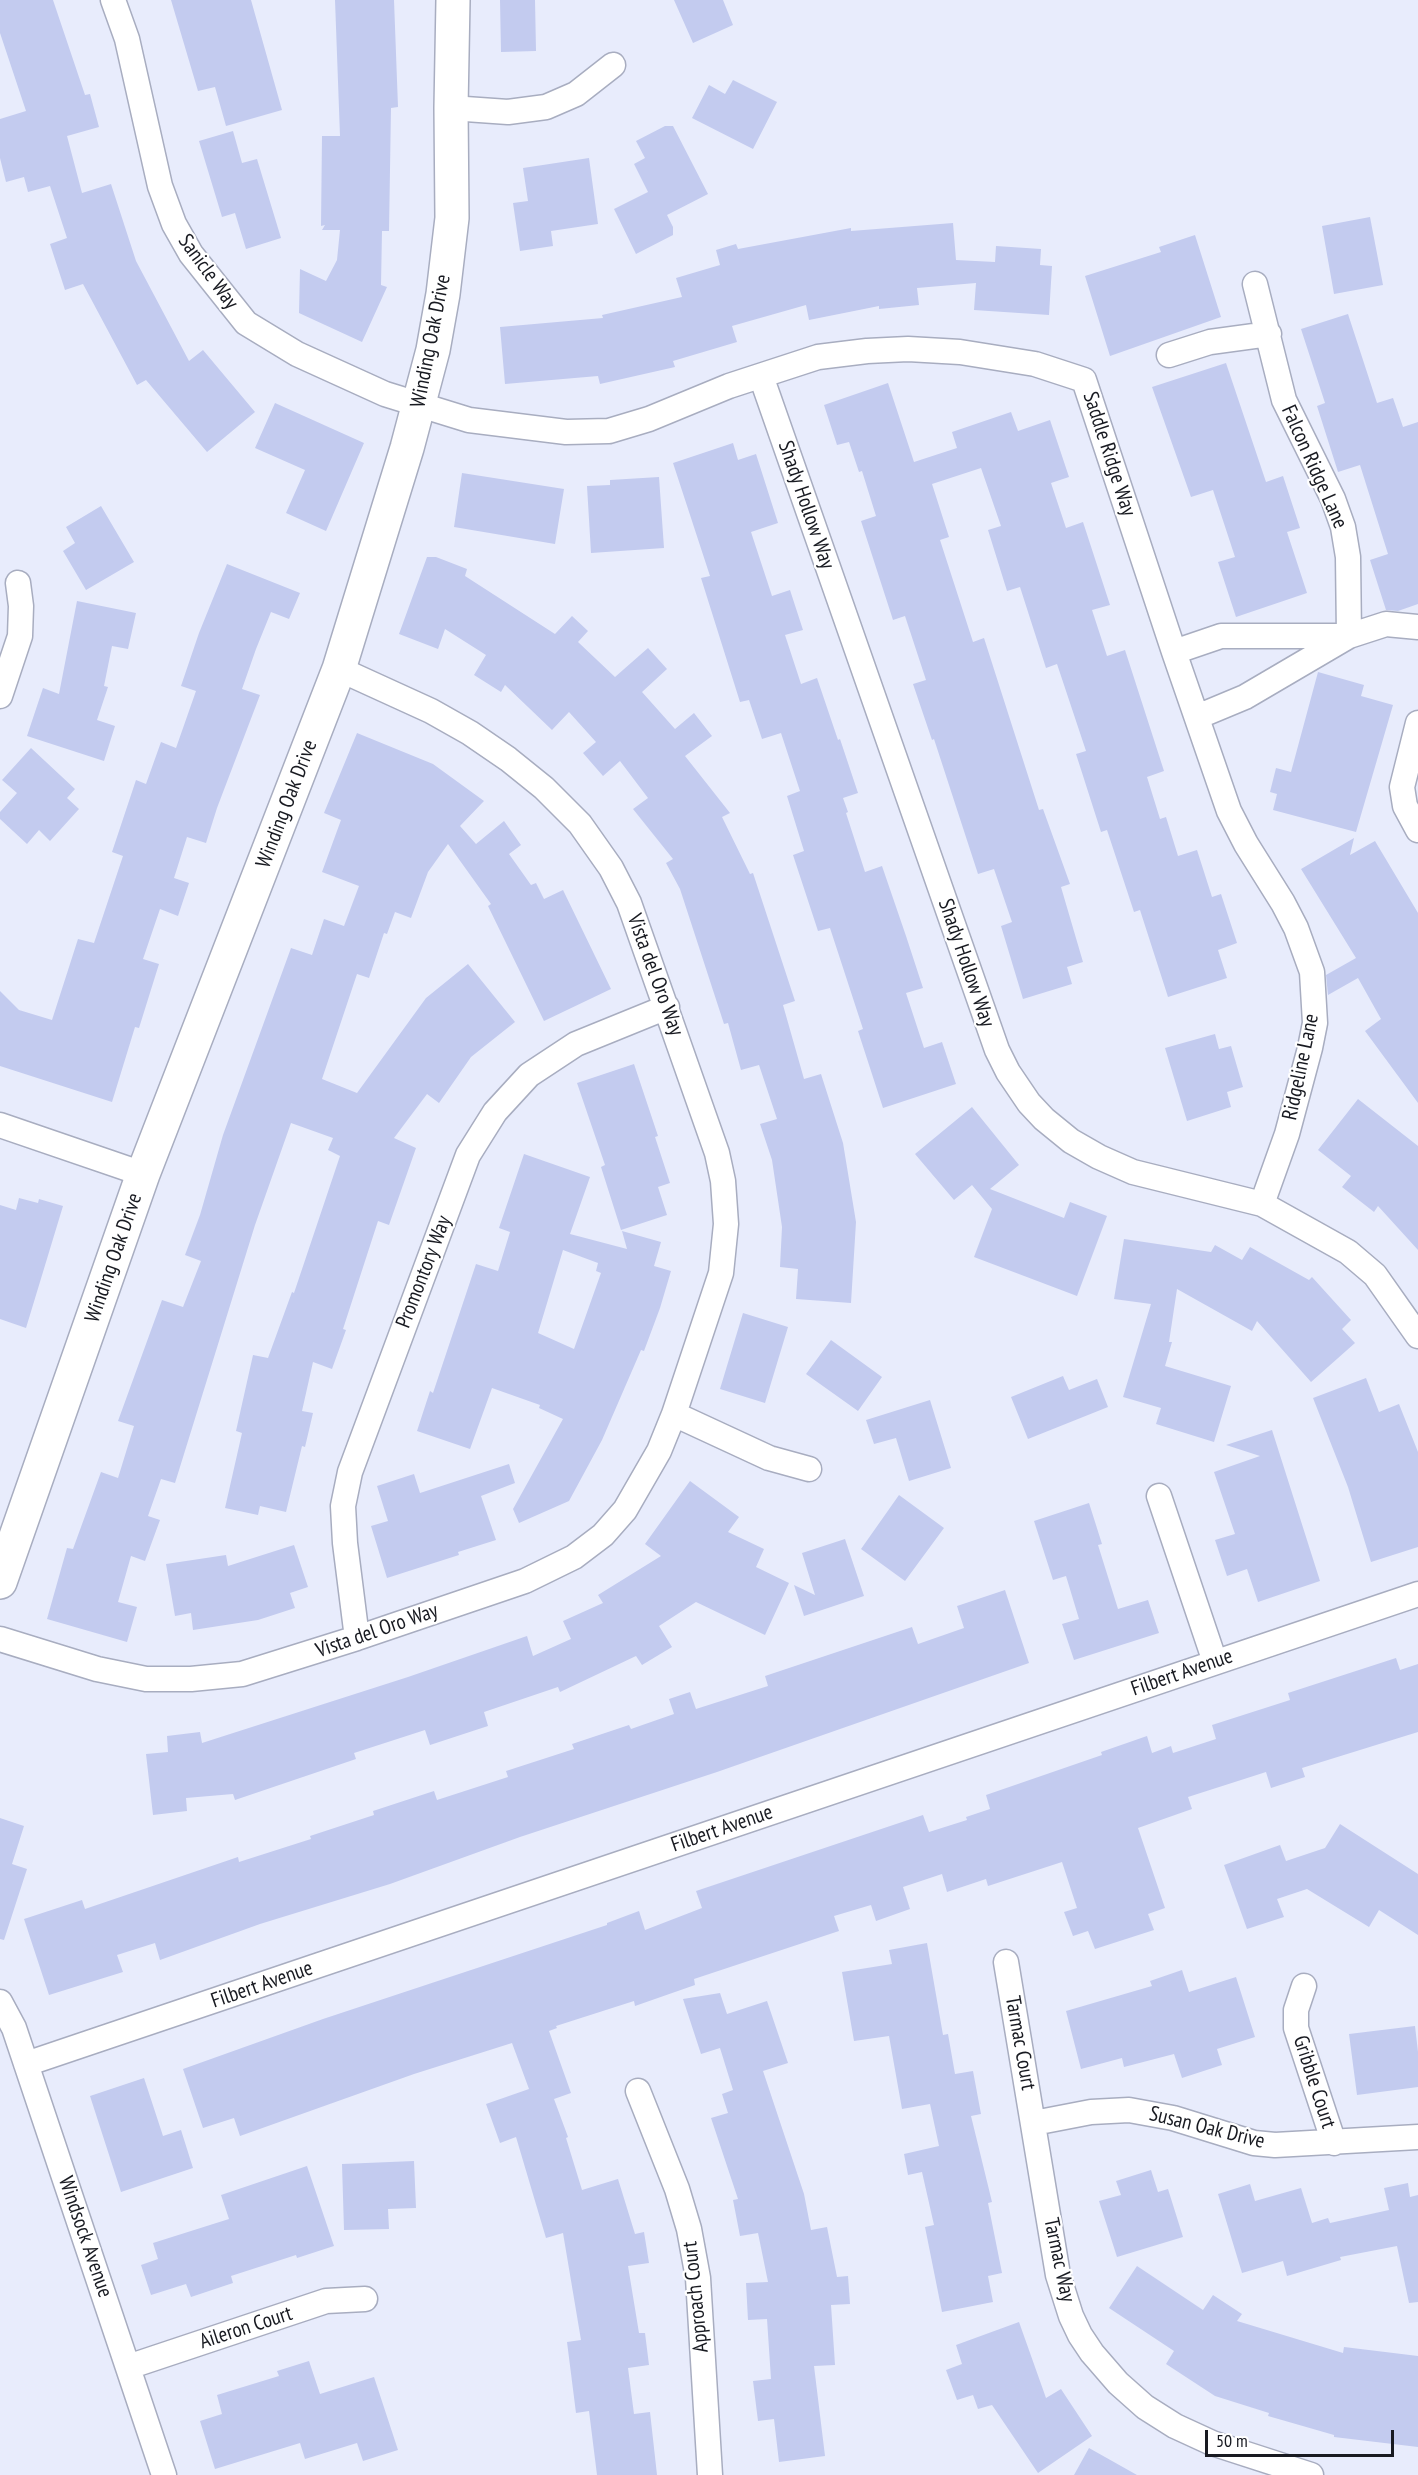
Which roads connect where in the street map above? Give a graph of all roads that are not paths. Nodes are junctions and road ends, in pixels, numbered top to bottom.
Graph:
1 (113, 0) edge
2 (453, 0) edge
3 (613, 65) dead end
4 (451, 108) junction
5 (1255, 284) dead end
6 (1269, 334) junction
7 (1169, 355) dead end
8 (761, 376) junction
9 (419, 404) junction
10 (18, 583) dead end
11 (1418, 627) edge
12 (1349, 636) junction
13 (1174, 652) junction
14 (339, 669) junction
15 (0, 696) edge
16 (1197, 717) junction
17 (1418, 723) edge
18 (1418, 830) edge
19 (1296, 928) joint
20 (667, 1007) junction
21 (0, 1125) edge
22 (143, 1174) junction
23 (1262, 1204) junction
24 (1418, 1336) edge
25 (674, 1414) junction
26 (809, 1469) dead end
27 (1159, 1496) dead end
28 (0, 1582) edge
29 (1418, 1594) edge
30 (357, 1638) junction
31 (0, 1639) edge
32 (1215, 1662) junction
33 (1006, 1962) dead end
34 (1304, 1986) dead end
35 (0, 2002) edge
36 (26, 2064) junction
37 (638, 2091) dead end
38 (1034, 2123) junction
39 (1418, 2137) edge
40 (1334, 2143) junction
41 (365, 2299) dead end
42 (128, 2367) junction
43 (164, 2475) edge
44 (710, 2475) edge
45 (1311, 2475) edge

1 - 9 street, Sanicle Way
2 - 4 street, Winding Oak Drive
3 - 4 street
4 - 9 street, Winding Oak Drive
5 - 6 street, Falcon Ridge Lane
6 - 7 street
6 - 12 street, Falcon Ridge Lane
8 - 9 street, Saddle Ridge Way
8 - 13 street, Saddle Ridge Way
8 - 23 street, Shady Hollow Way
9 - 14 street, Winding Oak Drive
10 - 15 street
11 - 12 street
12 - 13 street
12 - 16 street
13 - 16 street, Saddle Ridge Way
14 - 20 street, Vista del Oro Way
14 - 22 street, Winding Oak Drive
16 - 19 street, Saddle Ridge Way
17 - 18 street
19 - 23 street, Ridgeline Lane
20 - 25 street, Vista del Oro Way
20 - 30 street, Promontory Way
21 - 22 street
22 - 28 street, Winding Oak Drive
23 - 24 street, Shady Hollow Way
25 - 26 street
25 - 30 street, Vista del Oro Way
27 - 32 street
29 - 32 street, Filbert Avenue
30 - 31 street, Vista del Oro Way
32 - 36 street, Filbert Avenue
33 - 38 street, Tarmac Court
34 - 40 street, Gribble Court
35 - 36 street, Windsock Avenue
36 - 42 street, Windsock Avenue
37 - 44 street, Approach Court
38 - 40 street, Susan Oak Drive
38 - 45 street, Tarmac Way
39 - 40 street, Susan Oak Drive
41 - 42 street, Aileron Court
42 - 43 street, Windsock Avenue

